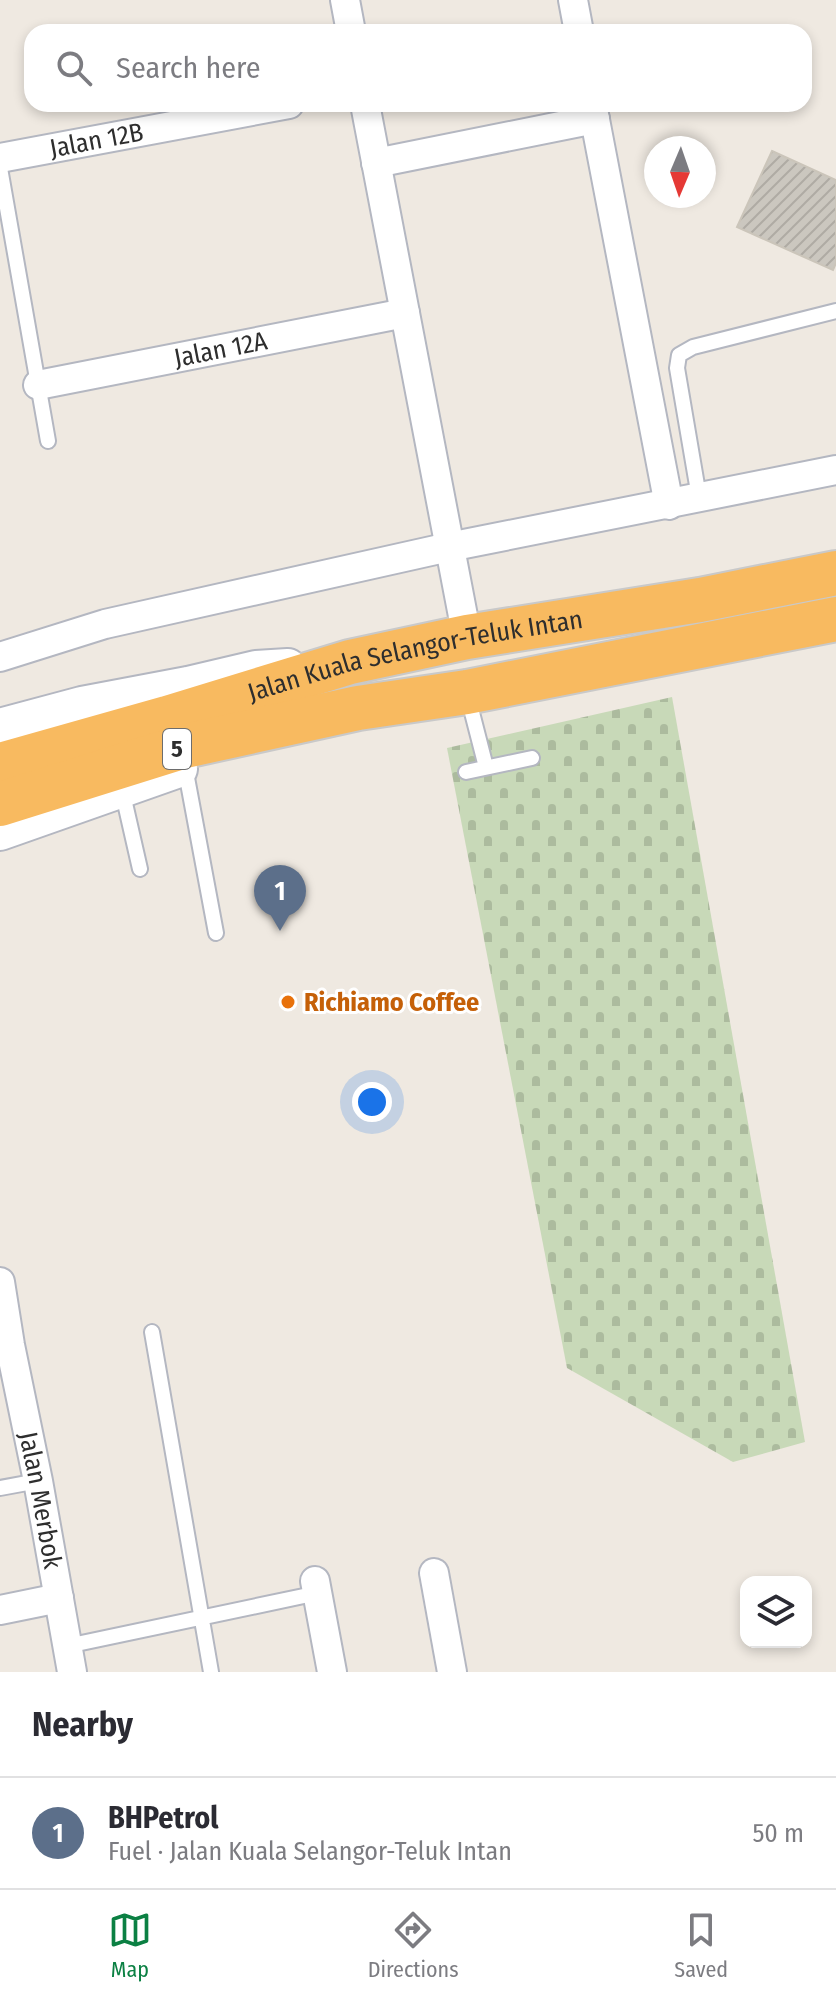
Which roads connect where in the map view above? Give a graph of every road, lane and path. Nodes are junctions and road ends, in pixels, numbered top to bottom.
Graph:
1 (345, 0) edge
2 (573, 0) edge
3 (350, 24) edge
4 (578, 24) edge
5 (246, 112) edge
6 (366, 112) edge
7 (593, 112) edge
8 (0, 158) edge
9 (376, 163) junction
10 (0, 168) edge
11 (836, 311) edge
12 (405, 313) junction
13 (38, 385) junction
14 (48, 441) dead end
15 (836, 470) edge
16 (699, 497) junction
17 (669, 505) junction
18 (449, 547) junction
19 (836, 573) edge
20 (836, 619) edge
21 (467, 637) junction
22 (0, 657) edge
23 (350, 662) junction
24 (467, 692) junction
25 (358, 708) junction
26 (0, 727) edge
27 (532, 758) dead end
28 (0, 765) edge
29 (185, 767) junction
30 (486, 767) junction
31 (466, 772) dead end
32 (122, 789) junction
33 (0, 804) edge
34 (0, 832) edge
35 (140, 869) dead end
36 (216, 933) dead end
37 (0, 1282) edge
38 (152, 1332) dead end
39 (5, 1346) edge
40 (38, 1481) junction
41 (0, 1488) edge
42 (434, 1573) dead end
43 (316, 1587) joint
44 (59, 1598) junction
45 (0, 1610) edge
46 (202, 1618) junction
47 (70, 1659) edge
48 (211, 1672) edge
49 (332, 1672) edge
50 (452, 1672) edge

1 - 3 street
2 - 4 street
5 - 8 street, Jalan 12B
6 - 9 street
7 - 9 street
7 - 17 street
9 - 12 street
10 - 13 lane
11 - 16 lane
12 - 13 street, Jalan 12A
12 - 18 street
13 - 14 lane
15 - 16 street
16 - 17 street
17 - 18 street
18 - 21 street
18 - 22 street
19 - 21 highway, Jalan Kuala Selangor-Teluk Intan / 5
20 - 24 highway, Jalan Kuala Selangor-Teluk Intan / 5
21 - 23 highway, Jalan Kuala Selangor-Teluk Intan / 5
23 - 26 street
23 - 28 highway, Jalan Kuala Selangor-Teluk Intan / 5
24 - 25 highway, Jalan Kuala Selangor-Teluk Intan / 5
24 - 30 lane
25 - 29 street
25 - 33 highway, Jalan Kuala Selangor-Teluk Intan / 5
27 - 30 lane
29 - 32 street
29 - 36 lane
30 - 31 lane
32 - 34 street
32 - 35 lane
37 - 39 street, Jalan Merbok
38 - 46 lane
39 - 40 street, Jalan Merbok
40 - 41 lane
40 - 44 street, Jalan Merbok
42 - 50 street
43 - 46 lane
43 - 49 street
44 - 45 street
44 - 47 street, Jalan Merbok
46 - 47 lane
46 - 48 lane

